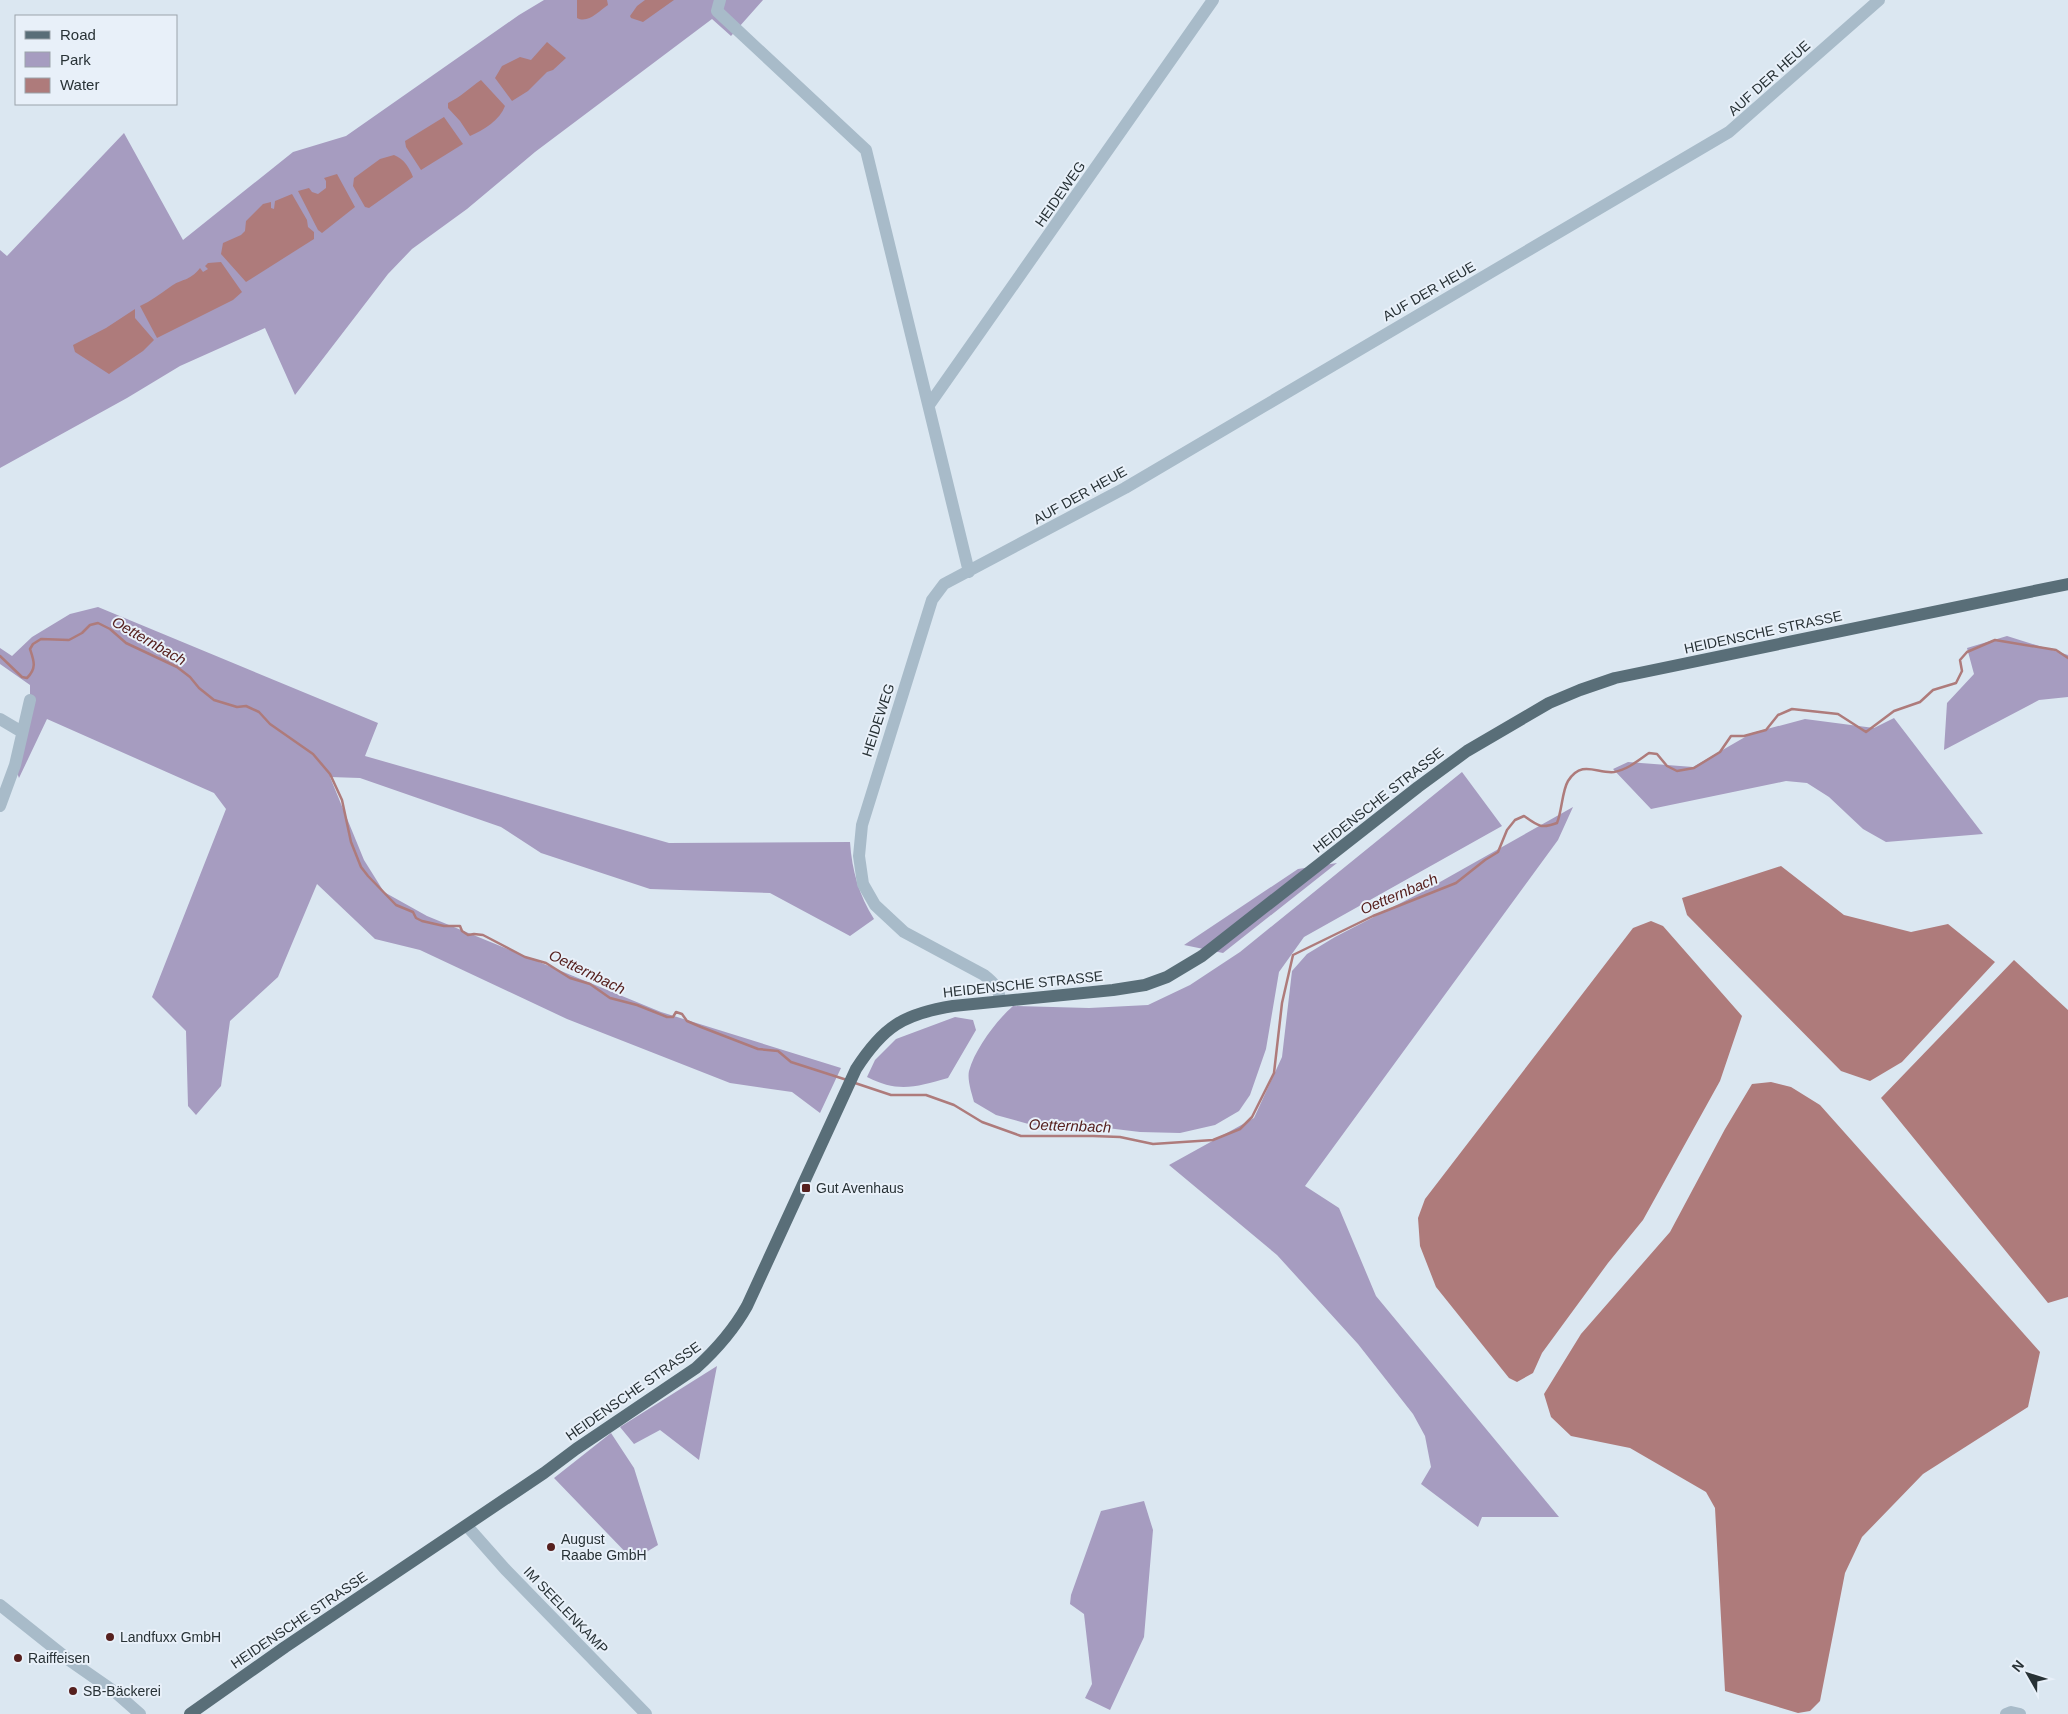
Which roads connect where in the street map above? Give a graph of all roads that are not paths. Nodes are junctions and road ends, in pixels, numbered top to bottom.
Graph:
1 (720, 0) edge
2 (1213, 0) edge
3 (1879, 0) edge
4 (929, 405) junction
5 (970, 572) junction
6 (2068, 584) edge
7 (30, 700) dead end
8 (0, 719) edge
9 (22, 732) junction
10 (0, 806) edge
11 (1000, 1001) junction
12 (467, 1526) junction
13 (0, 1605) edge
14 (140, 1714) edge
15 (190, 1714) edge
16 (646, 1714) edge
17 (2006, 1714) edge
18 (2020, 1714) edge

1 - 4 street
2 - 4 street, HEIDEWEG
3 - 5 street, AUF DER HEUE
4 - 5 street
5 - 11 street, HEIDEWEG
6 - 11 main road, HEIDENSCHE STRASSE
7 - 9 street
8 - 9 street
9 - 10 street
11 - 12 main road, HEIDENSCHE STRASSE
12 - 15 main road, HEIDENSCHE STRASSE
12 - 16 street, IM SEELENKAMP
13 - 14 street
17 - 18 street

